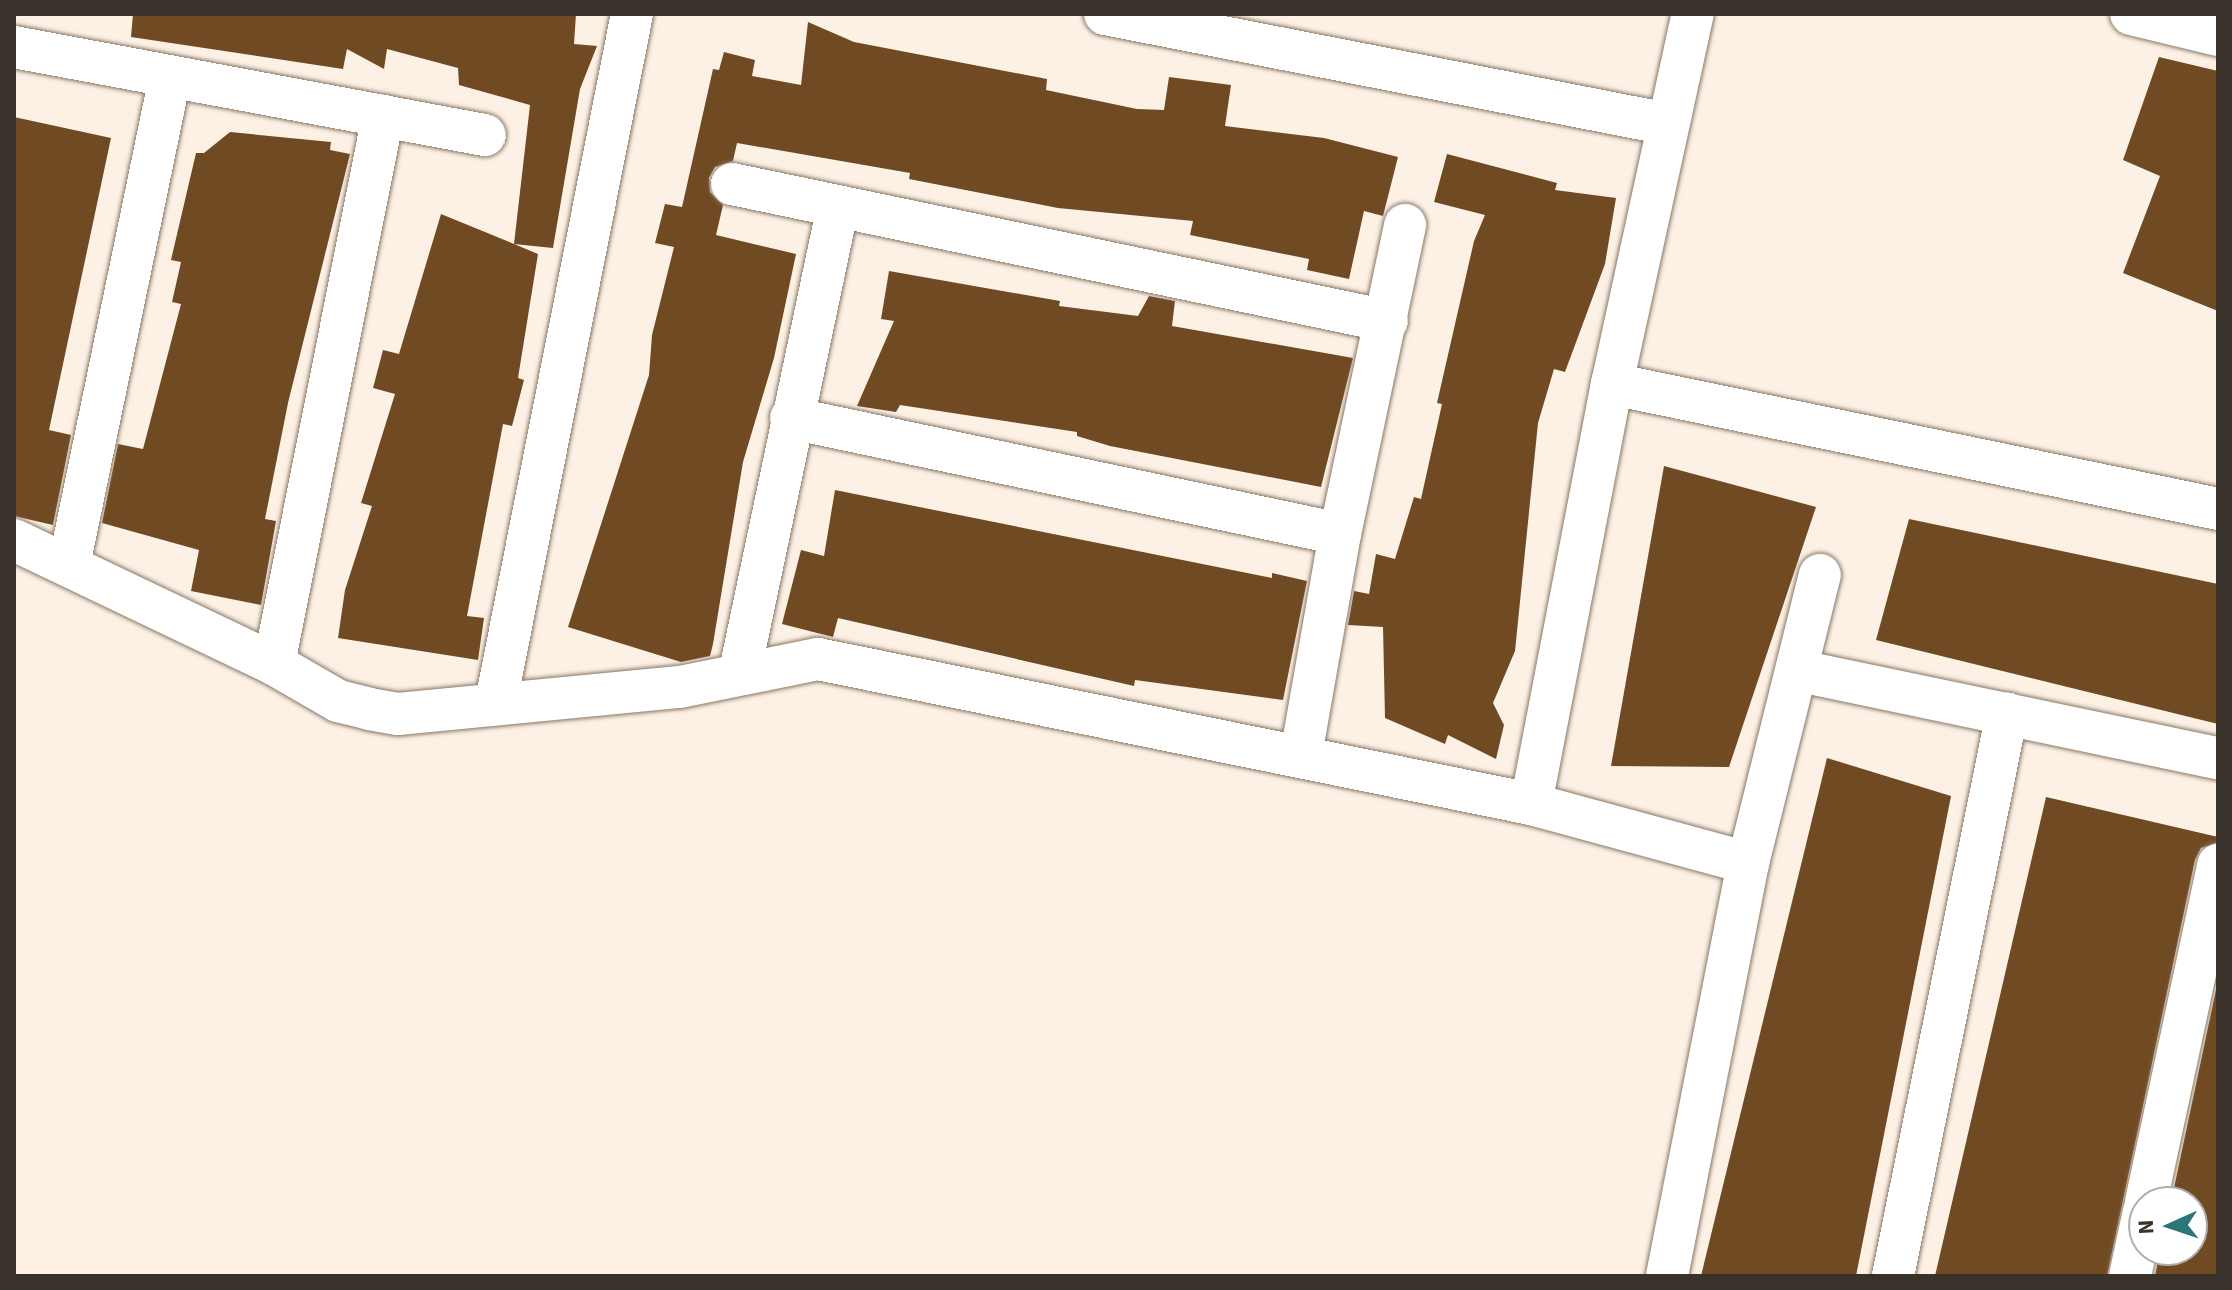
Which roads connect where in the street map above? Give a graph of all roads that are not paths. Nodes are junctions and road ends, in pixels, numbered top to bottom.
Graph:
1 (632, 14) edge
2 (1105, 14) edge
3 (1693, 14) edge
4 (2131, 14) edge
5 (2218, 35) edge
6 (14, 47) edge
7 (170, 76) junction
8 (383, 116) junction
9 (1668, 124) junction
10 (485, 135) dead end
11 (732, 184) dead end
12 (838, 207) junction
13 (1405, 225) dead end
14 (1387, 321) junction
15 (1612, 384) junction
16 (791, 418) junction
17 (2218, 509) edge
18 (1340, 534) junction
19 (14, 540) edge
20 (69, 565) junction
21 (1820, 575) dead end
22 (274, 664) junction
23 (740, 671) junction
24 (1800, 671) junction
25 (496, 702) junction
26 (2007, 713) junction
27 (1301, 755) junction
28 (2218, 758) edge
29 (1531, 804) junction
30 (1748, 863) junction
31 (2218, 865) edge
32 (2149, 1186) edge
33 (1667, 1276) edge
34 (1893, 1276) edge

1 - 25 street
2 - 9 street
3 - 9 street
4 - 5 street
6 - 7 street
7 - 8 street
7 - 20 street
8 - 10 street
8 - 22 street
9 - 15 street
11 - 12 street
12 - 14 street
12 - 16 street
13 - 14 street
14 - 18 street
15 - 17 street
15 - 29 street
16 - 18 street
16 - 23 street
18 - 27 street
19 - 20 street
20 - 22 street
21 - 24 street
22 - 25 street
23 - 25 street
23 - 27 street
24 - 26 street
24 - 30 street
26 - 28 street
26 - 34 street
27 - 29 street
29 - 30 street
30 - 33 street
31 - 32 street

